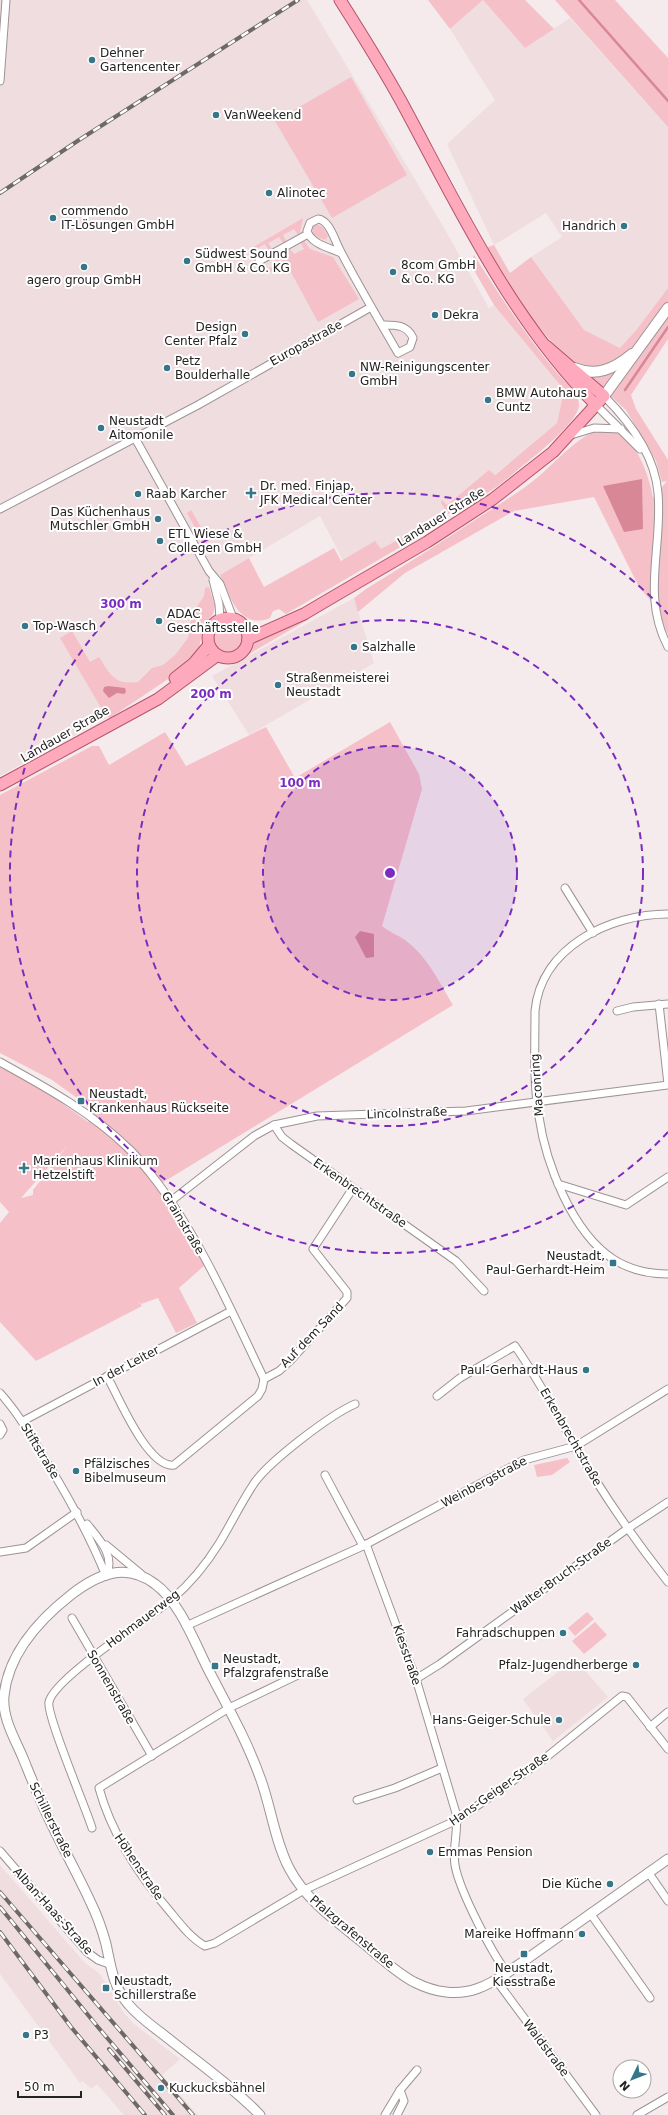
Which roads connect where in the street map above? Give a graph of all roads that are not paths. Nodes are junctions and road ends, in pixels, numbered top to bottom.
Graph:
1 (6, 0) edge
2 (340, 0) edge
3 (0, 81) edge
4 (308, 234) junction
5 (341, 253) junction
6 (259, 261) dead end
7 (372, 307) junction
8 (668, 308) edge
9 (382, 325) junction
10 (546, 346) junction
11 (641, 346) junction
12 (574, 368) junction
13 (604, 396) junction
14 (596, 405) junction
15 (621, 429) junction
16 (568, 436) junction
17 (136, 438) junction
18 (649, 462) junction
19 (0, 509) edge
20 (209, 571) junction
21 (233, 618) junction
22 (220, 619) junction
23 (247, 634) junction
24 (209, 645) junction
25 (668, 647) edge
26 (219, 656) junction
27 (122, 717) junction
28 (0, 785) edge
29 (565, 888) dead end
30 (668, 914) edge
31 (592, 933) junction
32 (659, 1004) junction
33 (668, 1004) edge
34 (617, 1011) dead end
35 (0, 1062) edge
36 (668, 1084) edge
37 (537, 1103) junction
38 (274, 1125) junction
39 (668, 1177) edge
40 (558, 1184) junction
41 (353, 1188) junction
42 (171, 1201) junction
43 (668, 1274) edge
44 (484, 1290) dead end
45 (231, 1311) junction
46 (107, 1376) junction
47 (264, 1379) junction
48 (668, 1389) edge
49 (0, 1392) edge
50 (437, 1396) dead end
51 (355, 1404) dead end
52 (23, 1421) junction
53 (0, 1424) edge
54 (0, 1435) edge
55 (576, 1446) junction
56 (325, 1475) dead end
57 (668, 1502) edge
58 (77, 1512) junction
59 (627, 1529) junction
60 (101, 1541) junction
61 (365, 1545) junction
62 (0, 1552) edge
63 (106, 1576) junction
64 (143, 1576) junction
65 (668, 1582) edge
66 (171, 1600) junction
67 (72, 1618) dead end
68 (186, 1626) junction
69 (93, 1657) junction
70 (302, 1672) dead end
71 (416, 1679) junction
72 (229, 1708) junction
73 (668, 1712) edge
74 (650, 1727) junction
75 (668, 1749) edge
76 (152, 1756) junction
77 (442, 1768) junction
78 (357, 1800) dead end
79 (457, 1820) junction
80 (92, 1828) dead end
81 (0, 1851) edge
82 (668, 1859) edge
83 (648, 1872) junction
84 (304, 1890) junction
85 (668, 1901) edge
86 (590, 1913) junction
87 (109, 1964) junction
88 (507, 1973) junction
89 (496, 1980) junction
90 (650, 1998) dead end
91 (418, 2070) dead end
92 (400, 2090) junction
93 (668, 2097) edge
94 (260, 2115) edge
95 (385, 2115) edge
96 (397, 2115) edge
97 (596, 2115) edge
98 (637, 2115) edge

1 - 3 street
2 - 10 main road
4 - 5 street
4 - 5 street
4 - 6 street
5 - 7 street
7 - 9 street
7 - 17 street, Europastraße
8 - 11 main road
9 - 9 street
10 - 12 main road
10 - 14 main road
11 - 12 main road
11 - 13 main road
12 - 13 main road
13 - 14 main road, Landauer Straße
13 - 18 street
14 - 15 street
14 - 16 main road, Landauer Straße
15 - 16 street
15 - 18 street
16 - 23 main road, Landauer Straße
17 - 19 street, Europastraße
17 - 20 street
18 - 25 street
20 - 21 street
20 - 22 street
21 - 22 main road
21 - 23 main road
22 - 24 main road
23 - 26 main road, Landauer Straße
24 - 26 main road
24 - 27 main road, Landauer Straße
26 - 27 main road, Landauer Straße
27 - 28 main road, Landauer Straße
29 - 31 street
30 - 31 street, Maconring
31 - 37 street, Maconring
32 - 33 street
32 - 34 street
32 - 36 street
35 - 42 street, Grainstraße
36 - 37 street, Lincolnstraße
37 - 38 street, Lincolnstraße
37 - 40 street, Maconring
38 - 41 street, Erkenbrechtstraße
38 - 42 street, Lincolnstraße
39 - 40 street
40 - 43 street, Maconring
41 - 44 street, Erkenbrechtstraße
41 - 47 street, Auf dem Sand
42 - 45 street, Grainstraße
45 - 46 street, In der Leiter
45 - 47 street, Grainstraße
46 - 47 street
46 - 52 street, In der Leiter
48 - 55 street, Weinbergstraße
49 - 52 street, Stiftstraße
50 - 55 street, Erkenbrechtstraße
51 - 66 street, Hohmauerweg
52 - 58 street, Stiftstraße
53 - 54 street
55 - 59 street, Erkenbrechtstraße
55 - 61 street, Weinbergstraße
56 - 61 street
57 - 59 street, Walter-Bruch-Straße
58 - 60 street, Stiftstraße
58 - 62 street
58 - 63 street, Stiftstraße
59 - 65 street, Erkenbrechtstraße
59 - 71 street, Walter-Bruch-Straße
60 - 63 street, Stiftstraße
60 - 64 street, Stiftstraße
61 - 68 street, Weinbergstraße
61 - 71 street, Kiesstraße
63 - 64 street, Schillerstraße
63 - 87 street, Schillerstraße
64 - 66 street, Schillerstraße
66 - 68 street, Pfalzgrafenstraße
66 - 69 street, Hohmauerweg
67 - 69 street, Sonnenstraße
68 - 72 street, Pfalzgrafenstraße
69 - 76 street, Sonnenstraße
69 - 80 street, Hohmauerweg
70 - 72 street
71 - 77 street, Kiesstraße
72 - 76 street, Höhenstraße
72 - 84 street, Pfalzgrafenstraße
73 - 74 street
74 - 75 street
74 - 79 street, Hans-Geiger-Straße
76 - 84 street, Höhenstraße
77 - 78 street
77 - 79 street, Kiesstraße
79 - 84 street, Hans-Geiger-Straße
79 - 88 street, Kiesstraße
81 - 87 street, Alban-Haas-Straße
82 - 83 street, Pfalzgrafenstraße
83 - 85 street
83 - 86 street, Pfalzgrafenstraße
84 - 89 street, Pfalzgrafenstraße
86 - 88 street, Pfalzgrafenstraße
86 - 90 street
87 - 94 street, Schillerstraße
88 - 89 street, Pfalzgrafenstraße
89 - 97 street, Waldstraße
91 - 92 street
92 - 95 street
92 - 96 street
93 - 98 street

